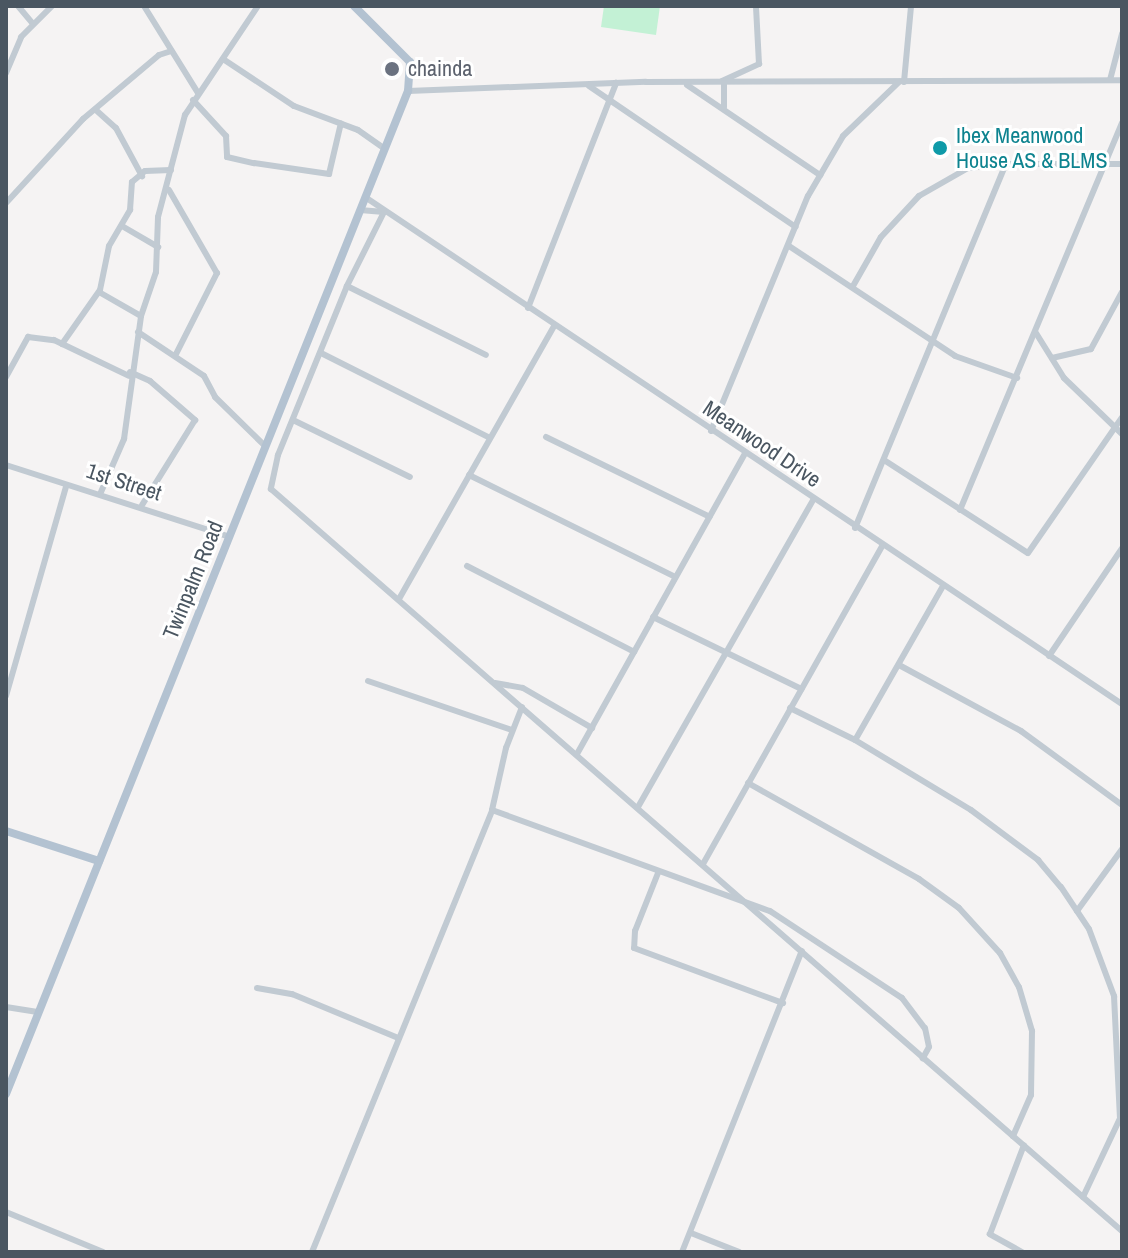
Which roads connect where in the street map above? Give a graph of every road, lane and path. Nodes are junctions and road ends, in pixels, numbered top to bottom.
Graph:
1 (18, 6) edge
2 (52, 6) edge
3 (144, 6) edge
4 (258, 6) edge
5 (354, 6) edge
6 (756, 6) edge
7 (911, 6) edge
8 (33, 24) junction
9 (1122, 34) edge
10 (171, 51) junction
11 (223, 59) junction
12 (6, 73) edge
13 (1110, 80) junction
14 (1122, 80) edge
15 (902, 82) junction
16 (616, 83) junction
17 (684, 83) junction
18 (724, 83) junction
19 (715, 84) junction
20 (589, 86) junction
21 (408, 91) junction
22 (198, 93) junction
23 (193, 100) junction
24 (608, 100) junction
25 (724, 107) junction
26 (97, 111) junction
27 (341, 123) junction
28 (1122, 123) edge
29 (385, 149) junction
30 (1006, 164) junction
31 (1104, 164) junction
32 (1122, 164) edge
33 (171, 170) junction
34 (820, 175) junction
35 (142, 176) junction
36 (169, 190) junction
37 (365, 197) junction
38 (6, 203) edge
39 (360, 210) junction
40 (384, 212) junction
41 (122, 226) junction
42 (796, 227) junction
43 (789, 246) junction
44 (158, 247) junction
45 (347, 286) junction
46 (853, 286) junction
47 (99, 292) junction
48 (1122, 292) edge
49 (528, 308) junction
50 (141, 316) junction
51 (554, 326) junction
52 (138, 332) junction
53 (1036, 333) junction
54 (932, 341) junction
55 (62, 344) junction
56 (321, 353) junction
57 (176, 354) junction
58 (486, 355) dead end
59 (1052, 358) junction
60 (130, 374) junction
61 (6, 377) edge
62 (1017, 378) junction
63 (1122, 417) edge
64 (293, 420) junction
65 (1114, 429) junction
66 (711, 431) junction
67 (1122, 434) edge
68 (546, 437) dead end
69 (490, 438) junction
70 (266, 447) junction
71 (745, 454) junction
72 (884, 460) junction
73 (6, 465) edge
74 (469, 475) junction
75 (410, 477) dead end
76 (66, 487) dead end
77 (101, 492) junction
78 (813, 500) junction
79 (142, 505) junction
80 (960, 510) junction
81 (710, 517) junction
82 (855, 528) junction
83 (230, 537) junction
84 (882, 546) junction
85 (1122, 548) edge
86 (467, 566) dead end
87 (675, 577) junction
88 (943, 586) junction
89 (399, 599) junction
90 (653, 617) junction
91 (634, 652) junction
92 (726, 656) junction
93 (1049, 656) junction
94 (899, 665) junction
95 (368, 681) dead end
96 (494, 683) junction
97 (801, 689) junction
98 (6, 696) edge
99 (1122, 704) edge
100 (522, 707) junction
101 (790, 708) junction
102 (592, 728) junction
103 (512, 730) junction
104 (855, 740) junction
105 (577, 754) junction
106 (748, 783) junction
107 (1122, 805) edge
108 (638, 807) junction
109 (492, 810) junction
110 (6, 831) edge
111 (1122, 849) edge
112 (99, 861) junction
113 (703, 864) junction
114 (658, 873) junction
115 (746, 903) junction
116 (1077, 911) junction
117 (802, 951) junction
118 (257, 988) dead end
119 (783, 1003) junction
120 (6, 1007) edge
121 (38, 1012) junction
122 (398, 1038) junction
123 (923, 1058) junction
124 (6, 1094) edge
125 (1121, 1116) edge
126 (1013, 1136) junction
127 (1024, 1145) junction
128 (1083, 1197) junction
129 (6, 1212) edge
130 (1122, 1231) edge
131 (691, 1233) junction
132 (103, 1252) edge
133 (312, 1252) edge
134 (682, 1252) edge
135 (739, 1252) edge
136 (1022, 1252) edge

1 - 8 street
2 - 8 street
3 - 10 street
4 - 11 street
5 - 21 main road, Twinpalm Road
6 - 19 street
7 - 15 street
8 - 12 street
9 - 13 street
10 - 22 street
10 - 26 street
11 - 22 street
11 - 27 street
13 - 14 street
13 - 15 street
15 - 18 street
15 - 34 street
16 - 17 street
16 - 20 street
16 - 24 street
17 - 19 street
17 - 25 street
18 - 19 street
18 - 25 street
20 - 21 street
20 - 24 street
21 - 29 main road, Twinpalm Road
22 - 23 street
23 - 27 street
23 - 33 street
24 - 42 street
24 - 49 street
25 - 34 street
26 - 35 street
26 - 38 street
27 - 29 street
28 - 31 street
29 - 37 main road, Twinpalm Road
30 - 31 street
30 - 46 street
30 - 54 street
31 - 32 street
31 - 53 street
33 - 35 street
33 - 36 street
34 - 42 street
35 - 41 street
36 - 44 street
36 - 57 street
37 - 39 main road, Twinpalm Road
37 - 40 street, Meanwood Drive
39 - 40 street
39 - 70 main road, Twinpalm Road
40 - 45 street
40 - 49 street, Meanwood Drive
41 - 44 street
41 - 47 street
42 - 43 street
43 - 46 street
43 - 66 street
44 - 50 street
45 - 56 street
45 - 58 street
46 - 54 street
47 - 50 street
47 - 55 street
48 - 59 street
49 - 51 street, Meanwood Drive
50 - 52 street
51 - 66 street, Meanwood Drive
51 - 69 street
52 - 57 street
52 - 60 street
53 - 59 street
53 - 62 street
54 - 62 street
54 - 72 street
55 - 60 street
55 - 61 street
56 - 64 street
56 - 69 street
57 - 70 street
59 - 65 street
60 - 77 street
60 - 79 street
62 - 80 street
63 - 65 street
64 - 75 street
64 - 89 street
65 - 67 street
65 - 80 street
66 - 71 street, Meanwood Drive
68 - 81 street
69 - 74 street
70 - 83 main road, Twinpalm Road
71 - 78 street, Meanwood Drive
71 - 81 street
72 - 80 street
72 - 82 street
73 - 77 street, 1st Street
74 - 87 street
74 - 89 street
76 - 98 street
77 - 79 street, 1st Street
78 - 82 street, Meanwood Drive
78 - 92 street
79 - 83 street, 1st Street
81 - 87 street
82 - 84 street, Meanwood Drive
83 - 112 main road, Twinpalm Road
84 - 88 street, Meanwood Drive
84 - 97 street
85 - 93 street
86 - 91 street
87 - 90 street
88 - 93 street, Meanwood Drive
88 - 94 street
89 - 96 street
90 - 91 street
90 - 92 street
91 - 102 street
92 - 97 street
92 - 108 street
93 - 99 street, Meanwood Drive
94 - 104 street
94 - 107 street
95 - 103 street
96 - 100 street
96 - 102 street
97 - 101 street
100 - 103 street
100 - 105 street
101 - 104 street
101 - 106 street
102 - 105 street
103 - 109 street
104 - 116 street
105 - 108 street
106 - 113 street
106 - 126 street
108 - 113 street
109 - 114 street
109 - 122 street
110 - 112 main road
111 - 116 street
112 - 121 main road, Twinpalm Road
113 - 115 street
114 - 115 street
114 - 119 street
115 - 117 street
115 - 123 street
116 - 125 street
117 - 119 street
117 - 123 street
118 - 122 street
119 - 131 street
120 - 121 street
121 - 124 main road, Twinpalm Road
122 - 133 street
123 - 126 street
125 - 128 street
126 - 127 street
127 - 128 street
127 - 136 street
128 - 130 street
129 - 132 street
131 - 134 street
131 - 135 street

